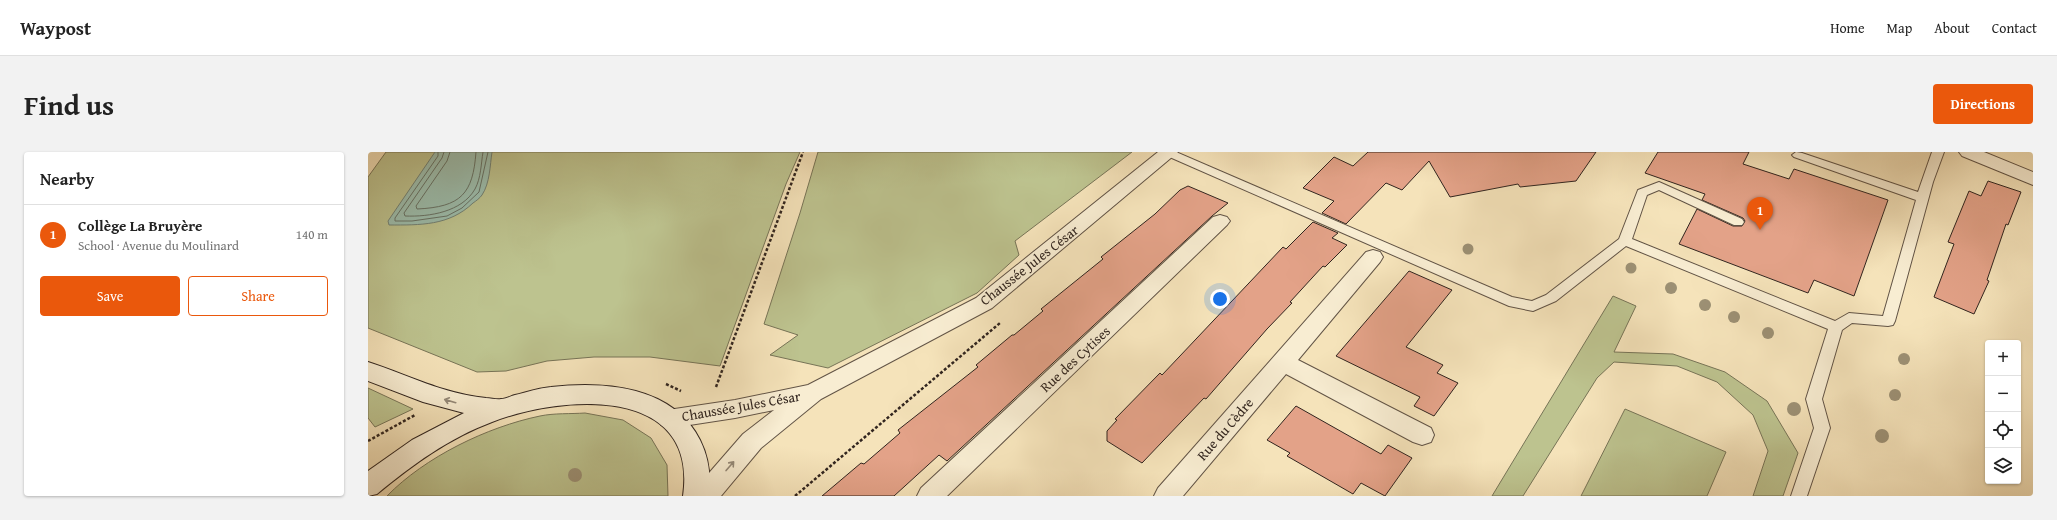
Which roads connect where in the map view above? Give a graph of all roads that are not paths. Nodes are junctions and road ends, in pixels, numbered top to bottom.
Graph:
1 (1169, 152) edge
2 (1938, 152) edge
3 (1968, 152) edge
4 (1798, 155) dead end
5 (2033, 179) edge
6 (1923, 198) junction
7 (1220, 221) dead end
8 (1738, 222) dead end
9 (1625, 241) junction
10 (1373, 257) dead end
11 (1836, 328) junction
12 (1284, 363) junction
13 (368, 370) edge
14 (813, 393) junction
15 (502, 409) junction
16 (670, 418) junction
17 (1422, 435) dead end
18 (368, 486) edge
19 (696, 496) edge
20 (705, 496) edge
21 (930, 496) edge
22 (1167, 496) edge
23 (1799, 496) edge

1 - 9 lane
1 - 14 street, Chaussée Jules César
2 - 6 lane
3 - 5 street
4 - 6 lane
6 - 11 lane
7 - 21 street, Rue des Cytises
8 - 9 lane
9 - 11 lane
10 - 12 street, Rue du Cèdre
11 - 23 lane
12 - 17 street
12 - 22 street, Rue du Cèdre
15 -> 13 street
14 - 16 street, Chaussée Jules César
20 -> 14 street, Chaussée Jules César
15 - 16 street
15 - 18 street
16 - 19 street

